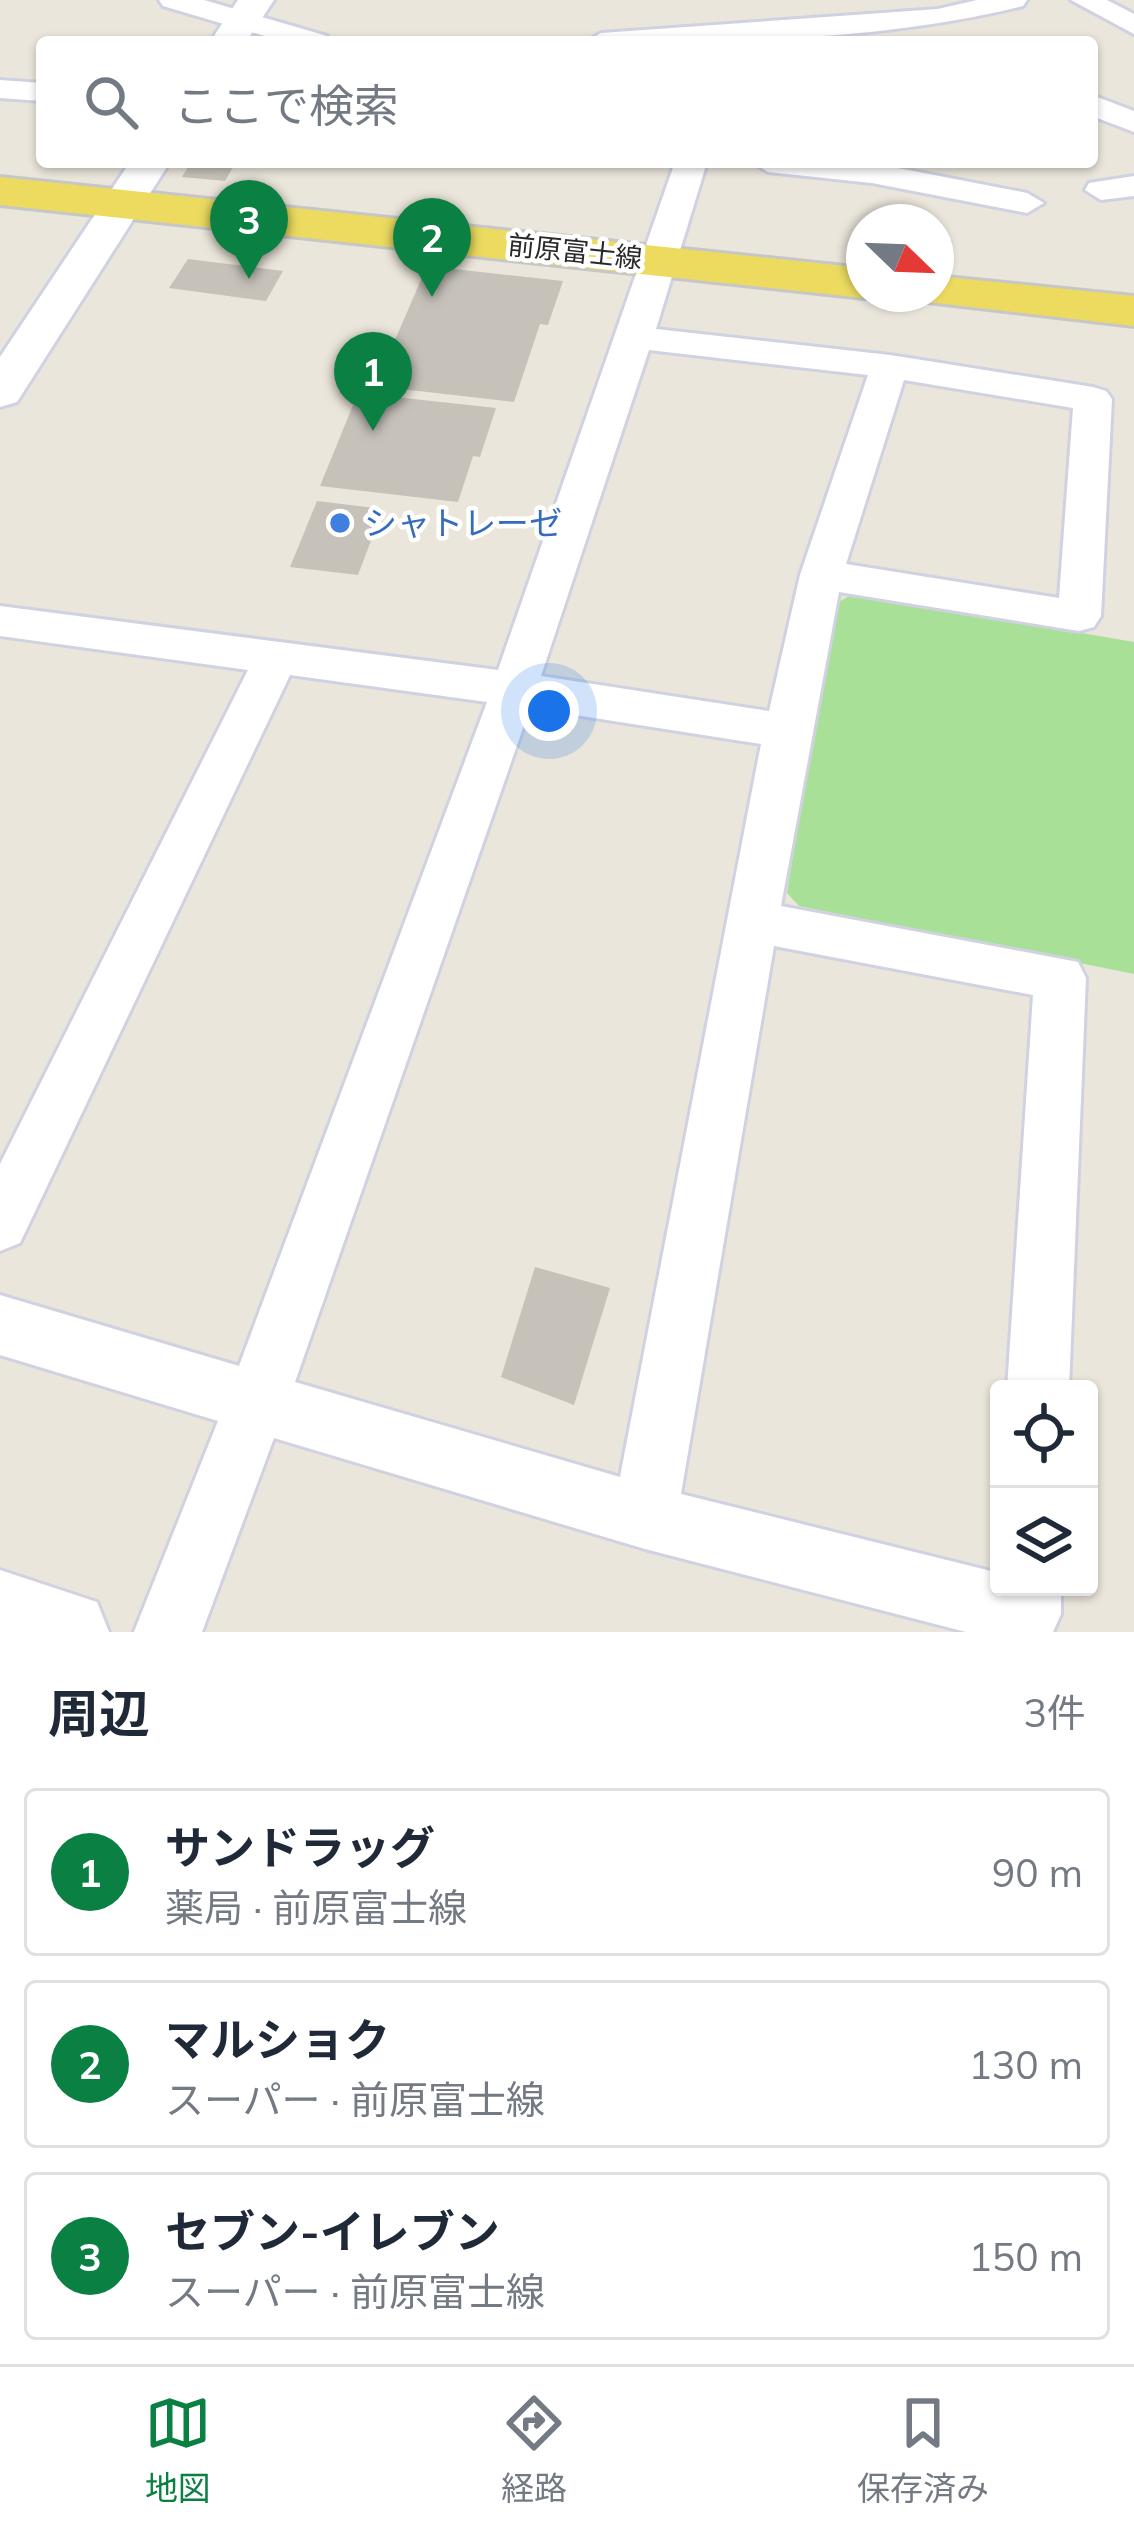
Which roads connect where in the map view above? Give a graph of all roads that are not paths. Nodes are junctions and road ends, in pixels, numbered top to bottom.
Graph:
1 (173, 0) edge
2 (1084, 0) edge
3 (1007, 2) edge
4 (243, 20) edge
5 (1134, 25) edge
6 (289, 36) edge
7 (650, 36) edge
8 (986, 36) edge
9 (0, 89) edge
10 (36, 92) edge
11 (1098, 107) edge
12 (1134, 123) edge
13 (146, 168) edge
14 (689, 168) edge
15 (830, 168) edge
16 (0, 191) edge
17 (122, 203) junction
18 (1027, 203) dead end
19 (661, 261) junction
20 (846, 281) edge
21 (954, 293) edge
22 (1134, 311) edge
23 (638, 338) junction
24 (890, 366) junction
25 (0, 392) edge
26 (821, 575) junction
27 (12, 623) edge
28 (276, 658) junction
29 (0, 664) edge
30 (514, 689) junction
31 (787, 731) junction
32 (755, 922) junction
33 (0, 1224) edge
34 (0, 1325) edge
35 (1038, 1380) edge
36 (260, 1400) junction
37 (645, 1517) junction
38 (1028, 1596) edge
39 (0, 1612) edge
40 (67, 1632) edge
41 (168, 1632) edge

1 - 4 street
2 - 5 street
3 - 7 street
3 - 8 street
4 - 6 street
9 - 10 street
11 - 12 street
13 - 17 street
14 - 19 street
15 - 18 street
16 - 17 main road, 前原富士線
17 - 19 main road, 前原富士線
17 - 25 street
19 - 20 main road, 前原富士線
19 - 23 street
21 - 22 main road
23 - 24 street
23 - 30 street
24 - 26 street
24 - 26 street
26 - 31 street
27 - 28 street
27 - 29 street
28 - 30 street
28 - 33 street
30 - 31 street
30 - 36 street
31 - 32 street
32 - 35 street
32 - 37 street
34 - 36 street
36 - 37 street
36 - 41 street
37 - 38 street
39 - 40 street

